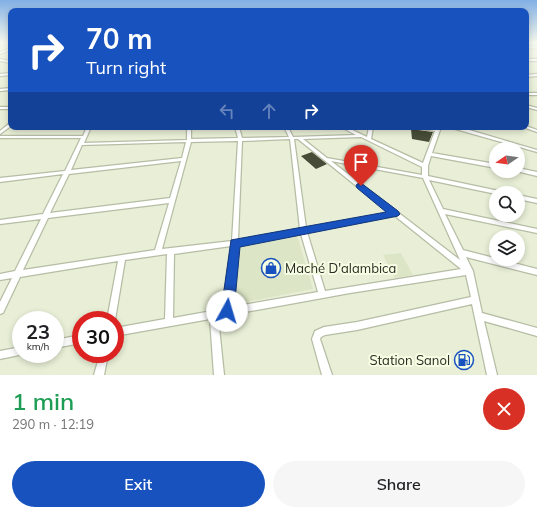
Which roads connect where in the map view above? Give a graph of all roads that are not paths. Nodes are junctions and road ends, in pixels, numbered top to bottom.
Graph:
1 (8, 126) edge
2 (88, 130) edge
3 (189, 130) edge
4 (238, 130) edge
5 (288, 130) edge
6 (349, 130) edge
7 (371, 130) edge
8 (437, 130) edge
9 (464, 130) edge
10 (0, 133) edge
11 (361, 136) junction
12 (0, 137) edge
13 (84, 137) junction
14 (292, 138) junction
15 (300, 138) junction
16 (240, 139) junction
17 (189, 140) junction
18 (369, 140) junction
19 (80, 144) junction
20 (537, 151) edge
21 (429, 154) junction
22 (184, 159) junction
23 (326, 159) junction
24 (489, 165) edge
25 (425, 166) junction
26 (525, 171) edge
27 (66, 173) junction
28 (537, 174) edge
29 (425, 177) junction
30 (0, 180) edge
31 (489, 191) edge
32 (525, 198) edge
33 (173, 200) junction
34 (537, 201) edge
35 (442, 211) junction
36 (395, 214) junction
37 (45, 217) junction
38 (0, 222) edge
39 (303, 231) junction
40 (537, 231) edge
41 (235, 243) junction
42 (172, 251) junction
43 (158, 253) junction
44 (462, 253) junction
45 (122, 258) junction
46 (469, 271) junction
47 (537, 272) edge
48 (17, 274) junction
49 (0, 277) edge
50 (323, 294) junction
51 (476, 300) junction
52 (0, 310) edge
53 (113, 311) edge
54 (227, 311) junction
55 (214, 314) junction
56 (479, 316) junction
57 (169, 322) junction
58 (124, 330) edge
59 (537, 332) edge
60 (12, 353) edge
61 (0, 355) edge
62 (102, 363) edge
63 (99, 375) edge
64 (219, 375) edge
65 (327, 375) edge
66 (492, 375) edge

1 - 10 street
2 - 13 street
3 - 17 street
4 - 16 street
5 - 14 street
6 - 11 street
7 - 18 street
8 - 21 street
9 - 20 street
11 - 15 street
11 - 18 street
12 - 13 street
13 - 19 street
14 - 15 street
14 - 16 street
14 - 39 street
15 - 23 street
16 - 17 street
16 - 41 street
17 - 19 street
17 - 22 street
18 - 25 street
19 - 27 street
21 - 24 street
21 - 25 street
22 - 27 street
22 - 33 street
23 - 29 street
23 - 36 street
25 - 29 street
26 - 28 street
27 - 30 street
27 - 37 street
29 - 31 street
29 - 35 street
32 - 34 street
33 - 37 street
33 - 43 street
35 - 40 street
35 - 44 street
36 - 39 street
36 - 46 street
37 - 38 street
37 - 48 street
39 - 41 street
39 - 50 street
41 - 42 street
41 - 54 street
42 - 43 street
42 - 57 street
43 - 45 street
44 - 46 street
44 - 47 street
45 - 48 street
45 - 53 street
46 - 50 street
46 - 51 street
48 - 49 street
48 - 52 street
50 - 54 street
51 - 56 street
51 - 65 street
54 - 55 street
55 - 57 street
55 - 64 street
56 - 59 street
56 - 66 street
57 - 58 street
60 - 61 street
62 - 63 street

